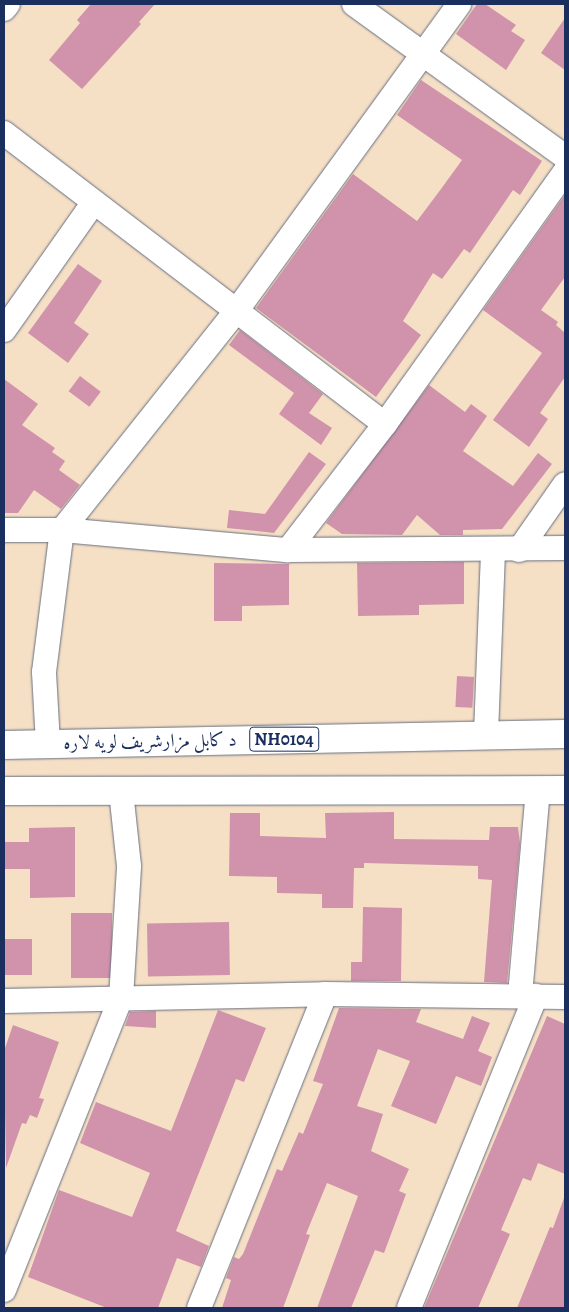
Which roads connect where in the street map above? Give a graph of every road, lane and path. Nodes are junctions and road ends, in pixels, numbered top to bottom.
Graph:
1 (8, 4) edge
2 (354, 4) edge
3 (459, 4) edge
4 (4, 9) edge
5 (423, 54) junction
6 (4, 133) edge
7 (565, 158) edge
8 (565, 172) edge
9 (94, 202) junction
10 (236, 310) junction
11 (4, 330) edge
12 (385, 424) junction
13 (565, 484) edge
14 (4, 530) edge
15 (62, 530) junction
16 (565, 548) edge
17 (288, 550) junction
18 (492, 550) junction
19 (519, 550) junction
20 (486, 734) junction
21 (565, 734) edge
22 (48, 744) junction
23 (4, 745) edge
24 (565, 790) edge
25 (4, 791) edge
26 (122, 791) junction
27 (538, 791) junction
28 (325, 994) junction
29 (528, 996) junction
30 (565, 997) edge
31 (121, 998) junction
32 (4, 1001) edge
33 (4, 1290) edge
34 (199, 1308) edge
35 (409, 1308) edge

1 - 4 street
2 - 5 street
3 - 5 street
5 - 7 street
5 - 10 street
6 - 9 street
8 - 12 street
9 - 10 street
9 - 11 street
10 - 12 street
10 - 15 street
12 - 17 street
13 - 19 street
14 - 15 street
15 - 17 street
15 - 22 street
16 - 19 street
17 - 18 street
18 - 19 street
18 - 20 street
20 - 21 highway, د کابل مزارشریف لویه لاره / NH0104
20 - 22 highway, د کابل مزارشریف لویه لاره / NH0104
22 - 23 highway, د کابل مزارشریف لویه لاره / NH0104
24 - 27 highway
25 - 26 highway
26 - 27 highway
26 - 31 street
27 - 29 street
28 - 29 street
28 - 31 street
28 - 34 street
29 - 30 street
29 - 35 street
31 - 32 street
31 - 33 street

